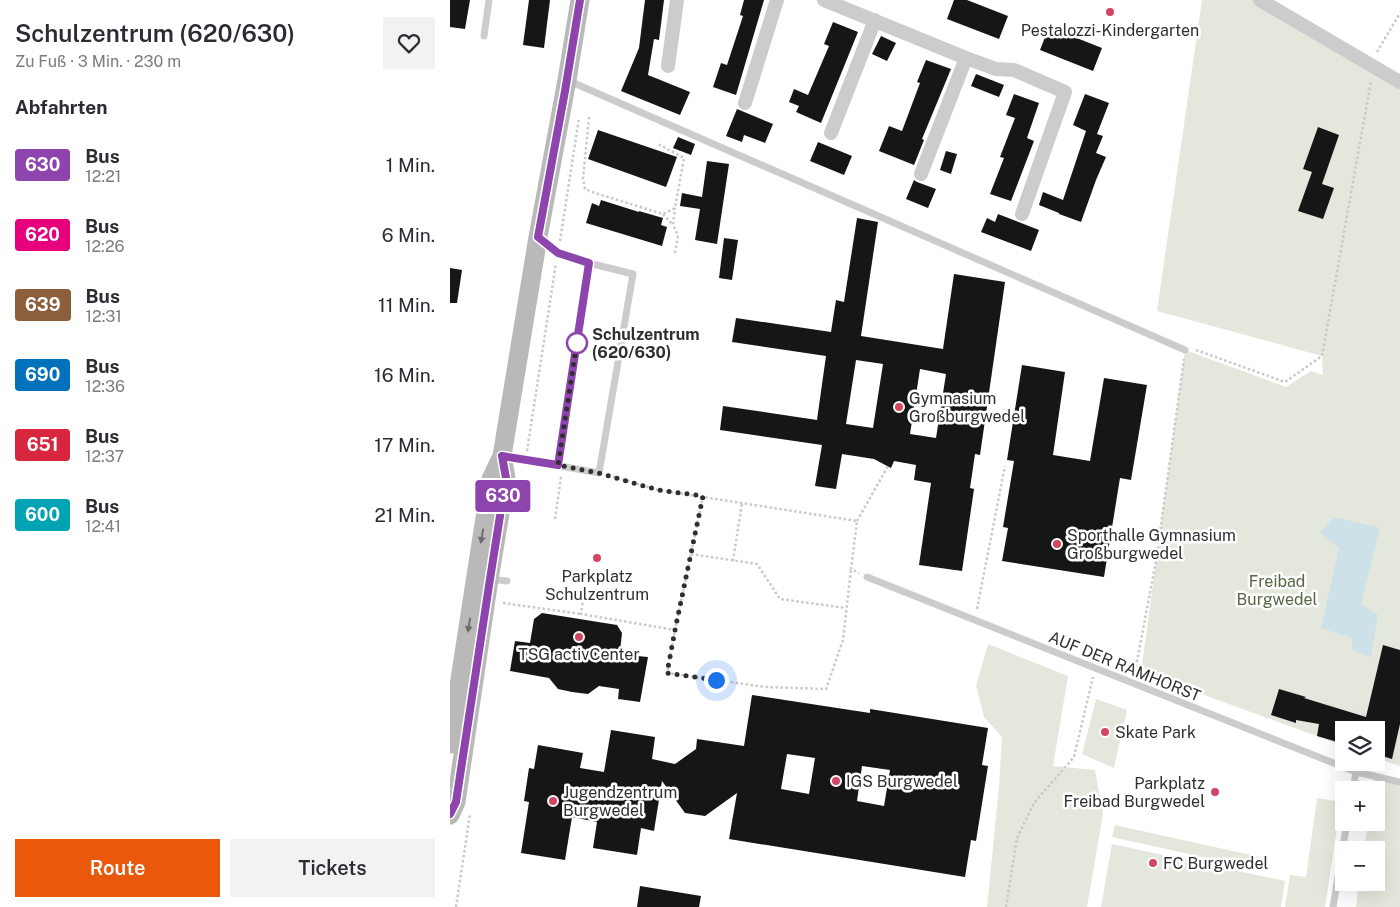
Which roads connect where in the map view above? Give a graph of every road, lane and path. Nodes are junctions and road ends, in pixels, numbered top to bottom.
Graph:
1 (489, 0) edge
2 (580, 0) edge
3 (677, 0) edge
4 (777, 0) edge
5 (824, 0) edge
6 (1260, 0) edge
7 (1400, 13) edge
8 (875, 20) junction
9 (484, 36) dead end
10 (966, 58) junction
11 (668, 66) dead end
12 (1374, 66) junction
13 (1400, 82) edge
14 (575, 83) junction
15 (745, 103) dead end
16 (589, 117) dead end
17 (831, 133) dead end
18 (658, 144) dead end
19 (921, 174) dead end
20 (675, 208) junction
21 (663, 214) junction
22 (1022, 214) dead end
23 (673, 225) junction
24 (538, 237) junction
25 (558, 253) junction
26 (675, 253) dead end
27 (589, 263) junction
28 (1185, 350) junction
29 (502, 456) junction
30 (526, 460) junction
31 (560, 465) junction
32 (888, 466) dead end
33 (1005, 466) dead end
34 (599, 473) junction
35 (703, 496) junction
36 (742, 503) junction
37 (555, 518) dead end
38 (857, 520) junction
39 (692, 554) junction
40 (733, 560) junction
41 (851, 569) junction
42 (867, 577) joint
43 (491, 579) junction
44 (584, 593) dead end
45 (503, 603) dead end
46 (846, 608) junction
47 (580, 614) junction
48 (974, 620) junction
49 (675, 630) junction
50 (1095, 669) junction
51 (1132, 684) junction
52 (450, 744) edge
53 (1356, 772) junction
54 (1354, 781) edge
55 (1400, 782) edge
56 (450, 815) edge
57 (1346, 831) edge
58 (1006, 907) edge
59 (1333, 907) edge

1 - 9 lane
2 - 14 main road
3 - 11 street
4 - 15 street
5 - 8 street
6 - 12 street
7 - 12 path
8 - 10 street
8 - 17 street
10 - 19 street
10 - 22 street
12 - 13 street
12 - 28 path
14 - 24 main road
14 - 25 path
14 - 28 lane
16 - 21 path
18 - 20 path
20 - 21 path
20 - 23 path
21 - 23 path
23 - 26 path
24 - 25 lane
24 - 29 main road
25 - 27 lane
25 - 30 path
27 - 31 lane
27 - 34 lane
28 - 51 path
29 - 30 lane
29 - 43 main road
30 - 31 lane
31 - 34 lane
31 - 37 path
32 - 38 path
33 - 48 path
34 - 35 path
35 - 36 path
35 - 39 path
36 - 38 path
36 - 40 path
38 - 41 path
39 - 40 path
39 - 49 path
40 - 46 path
41 - 42 path
41 - 46 path
42 - 48 lane, AUF DER RAMHORST
43 -> 52 main road
43 - 56 main road
44 - 47 path
45 - 47 path
46 - 49 path
47 - 49 path
48 - 50 lane, AUF DER RAMHORST
50 - 51 lane, AUF DER RAMHORST
50 - 58 path
51 - 53 lane, AUF DER RAMHORST
53 - 54 lane
53 - 55 lane, AUF DER RAMHORST
57 - 59 lane

